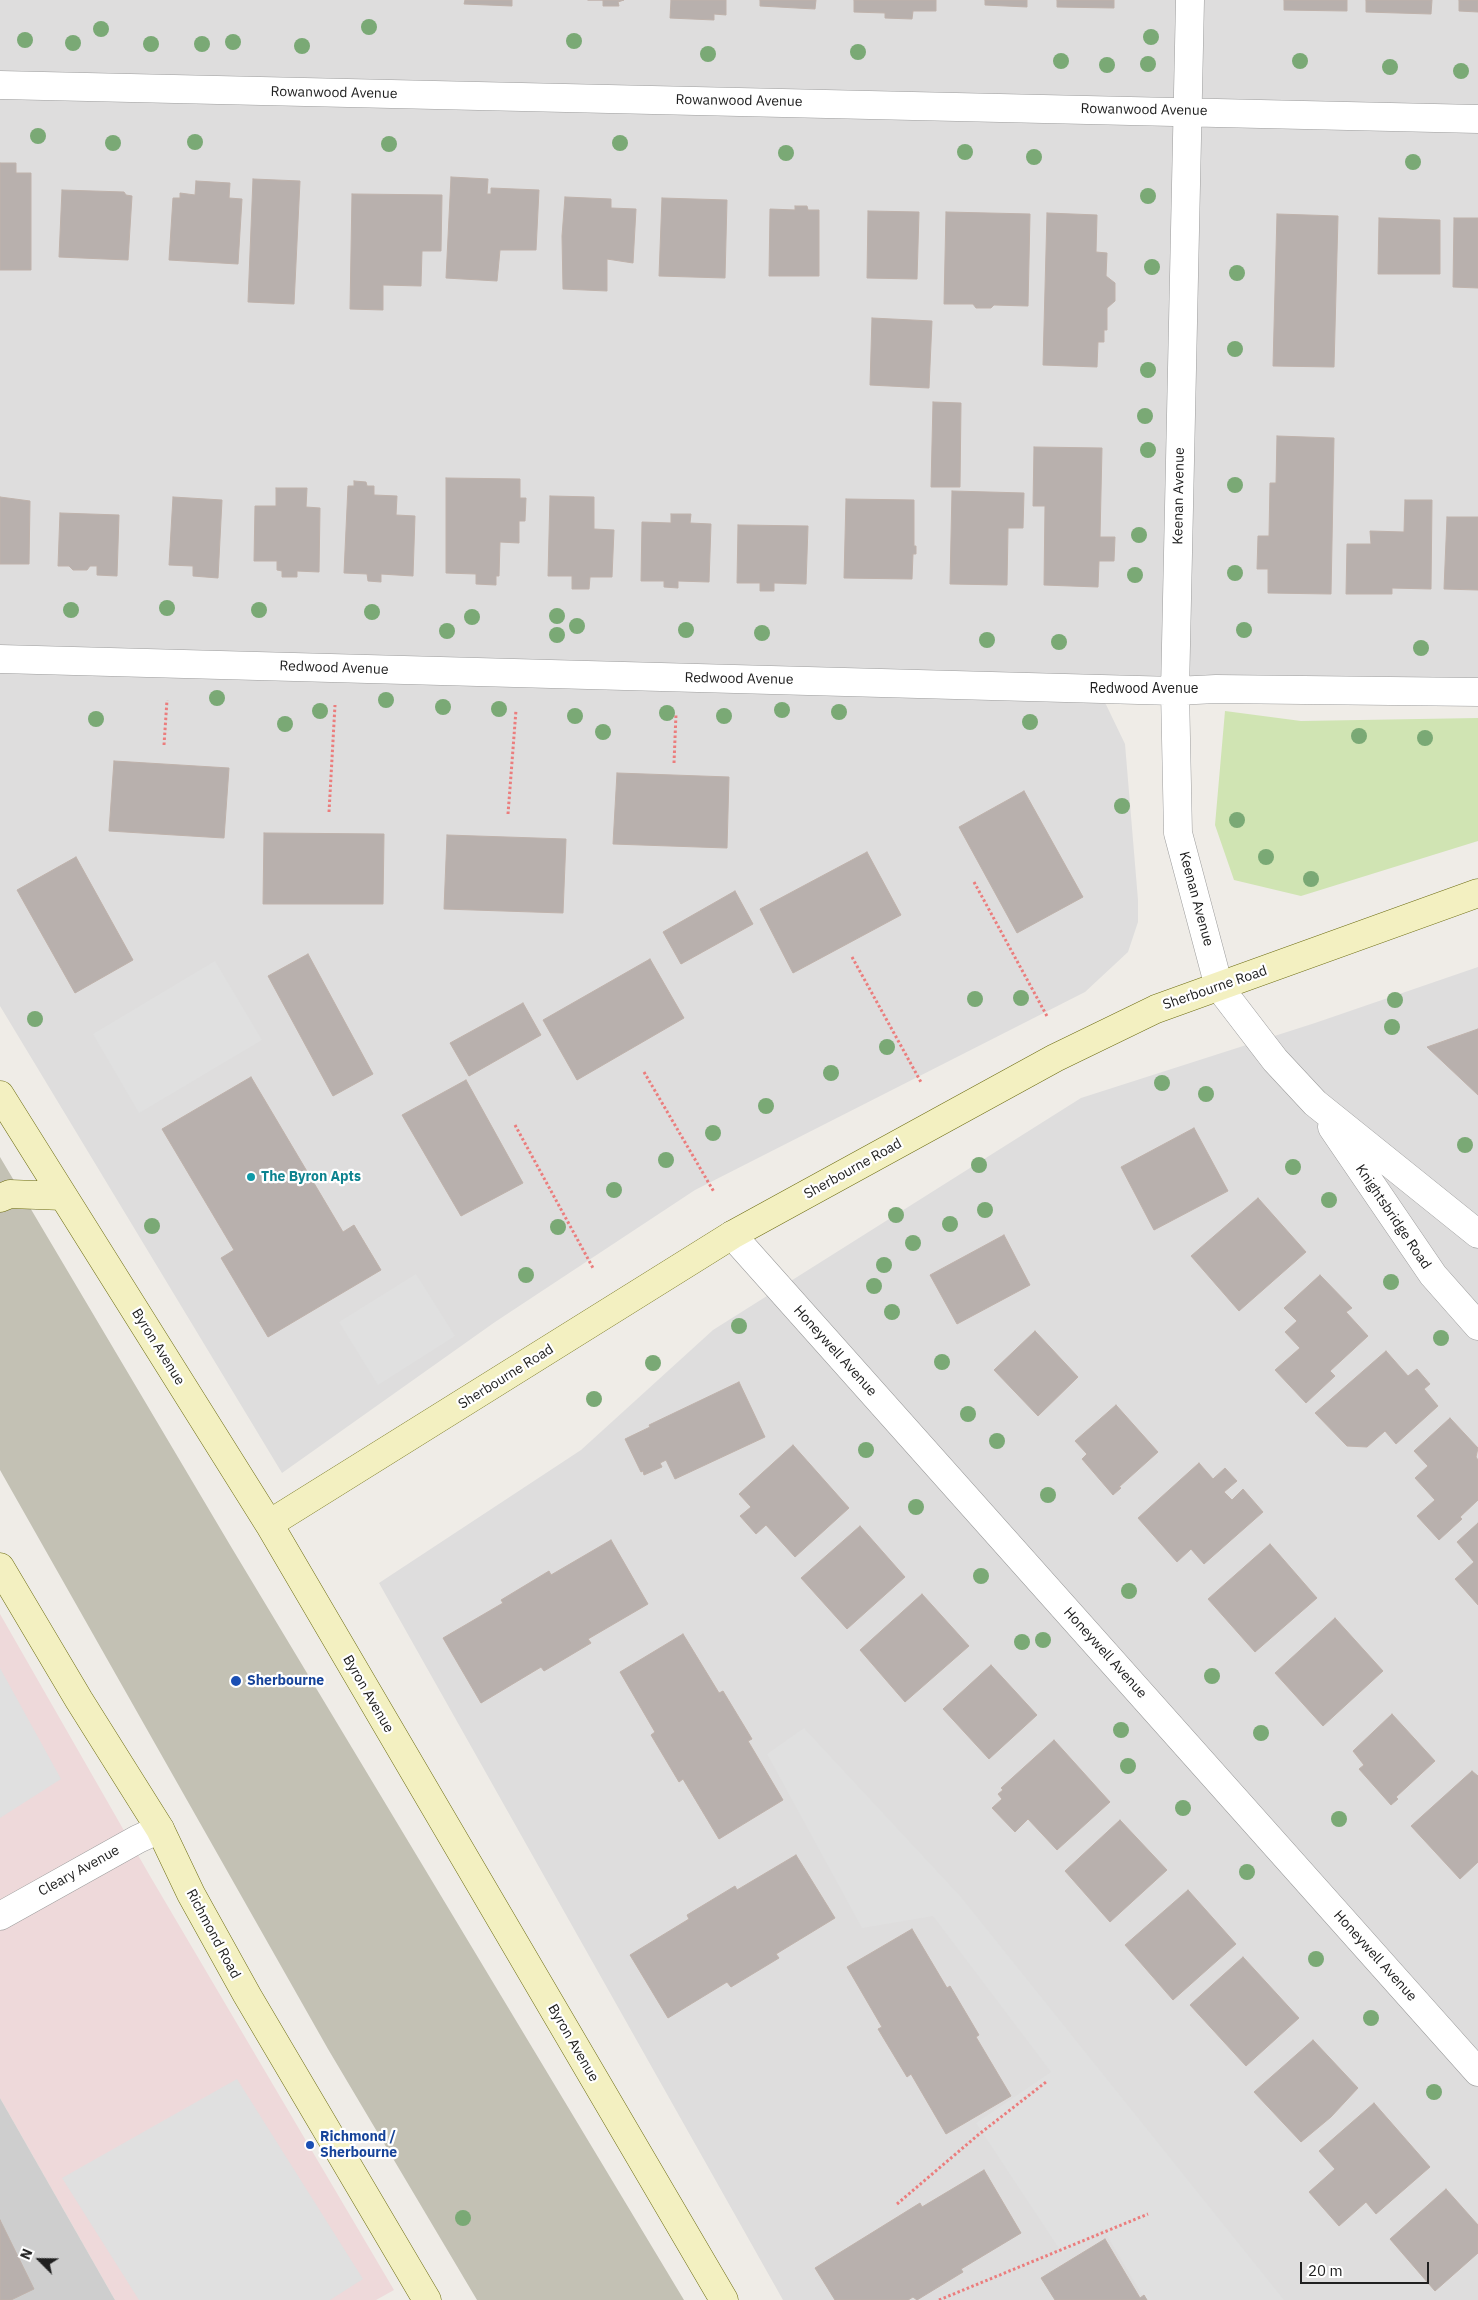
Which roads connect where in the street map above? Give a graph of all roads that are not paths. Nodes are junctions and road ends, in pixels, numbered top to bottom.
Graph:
1 (1190, 0) edge
2 (0, 85) edge
3 (1188, 111) junction
4 (1478, 119) edge
5 (0, 659) edge
6 (1174, 692) junction
7 (1478, 692) edge
8 (1478, 894) edge
9 (1219, 988) junction
10 (0, 1095) edge
11 (1316, 1103) junction
12 (63, 1196) junction
13 (0, 1198) edge
14 (1478, 1234) edge
15 (732, 1235) junction
16 (1478, 1326) edge
17 (269, 1524) junction
18 (0, 1567) edge
19 (160, 1829) junction
20 (0, 1916) edge
21 (1478, 2072) edge
22 (427, 2300) edge
23 (724, 2300) edge

1 - 3 street, Keenan Avenue
2 - 3 street, Rowanwood Avenue
3 - 4 street, Rowanwood Avenue
3 - 6 street, Keenan Avenue
5 - 6 street, Redwood Avenue
6 - 7 street, Redwood Avenue
6 - 9 street, Keenan Avenue
8 - 9 street, Sherbourne Road
9 - 11 street, Knightsbridge Road
9 - 15 street, Sherbourne Road
10 - 12 street, Byron Avenue
11 - 14 street, Knightsbridge Road
11 - 16 street, Knightsbridge Road
12 - 13 street
12 - 17 street, Byron Avenue
15 - 17 street, Sherbourne Road
15 - 21 street, Honeywell Avenue
17 - 23 street, Byron Avenue
18 - 19 street, Richmond Road
19 - 20 street, Cleary Avenue
19 - 22 street, Richmond Road

